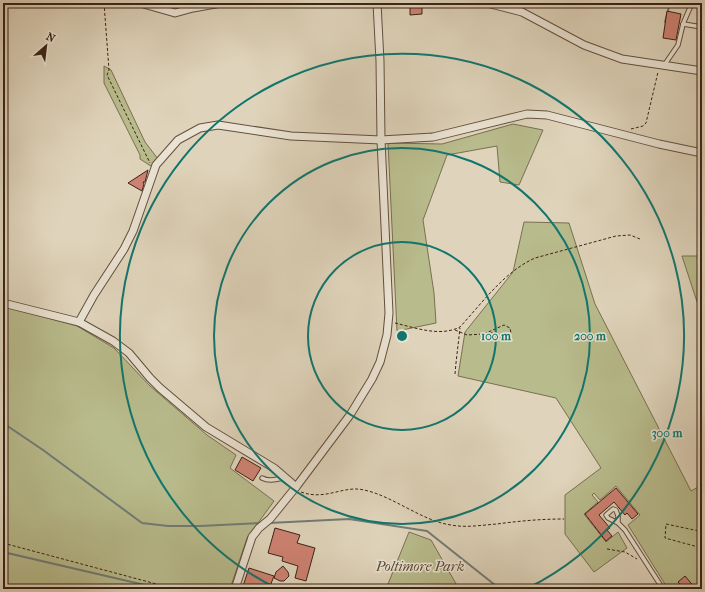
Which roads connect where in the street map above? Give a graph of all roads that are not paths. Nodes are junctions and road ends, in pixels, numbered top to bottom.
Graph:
1 (140, 3) edge
2 (221, 3) edge
3 (377, 3) edge
4 (487, 3) edge
5 (692, 3) edge
6 (201, 5) edge
7 (683, 24) junction
8 (702, 27) edge
9 (662, 64) junction
10 (702, 71) edge
11 (381, 140) junction
12 (702, 153) edge
13 (3, 303) edge
14 (79, 322) junction
15 (262, 478) dead end
16 (286, 478) junction
17 (296, 488) junction
18 (618, 523) dead end
19 (235, 589) edge
20 (663, 589) edge

1 - 6 street
2 - 6 street
3 - 11 street
4 - 9 street
5 - 7 lane
7 - 8 lane
7 - 9 lane
9 - 10 street
11 - 12 street
11 - 14 street
11 - 17 street
13 - 14 street
14 - 16 street
15 - 16 lane
16 - 17 street
17 - 19 street
18 - 20 lane

